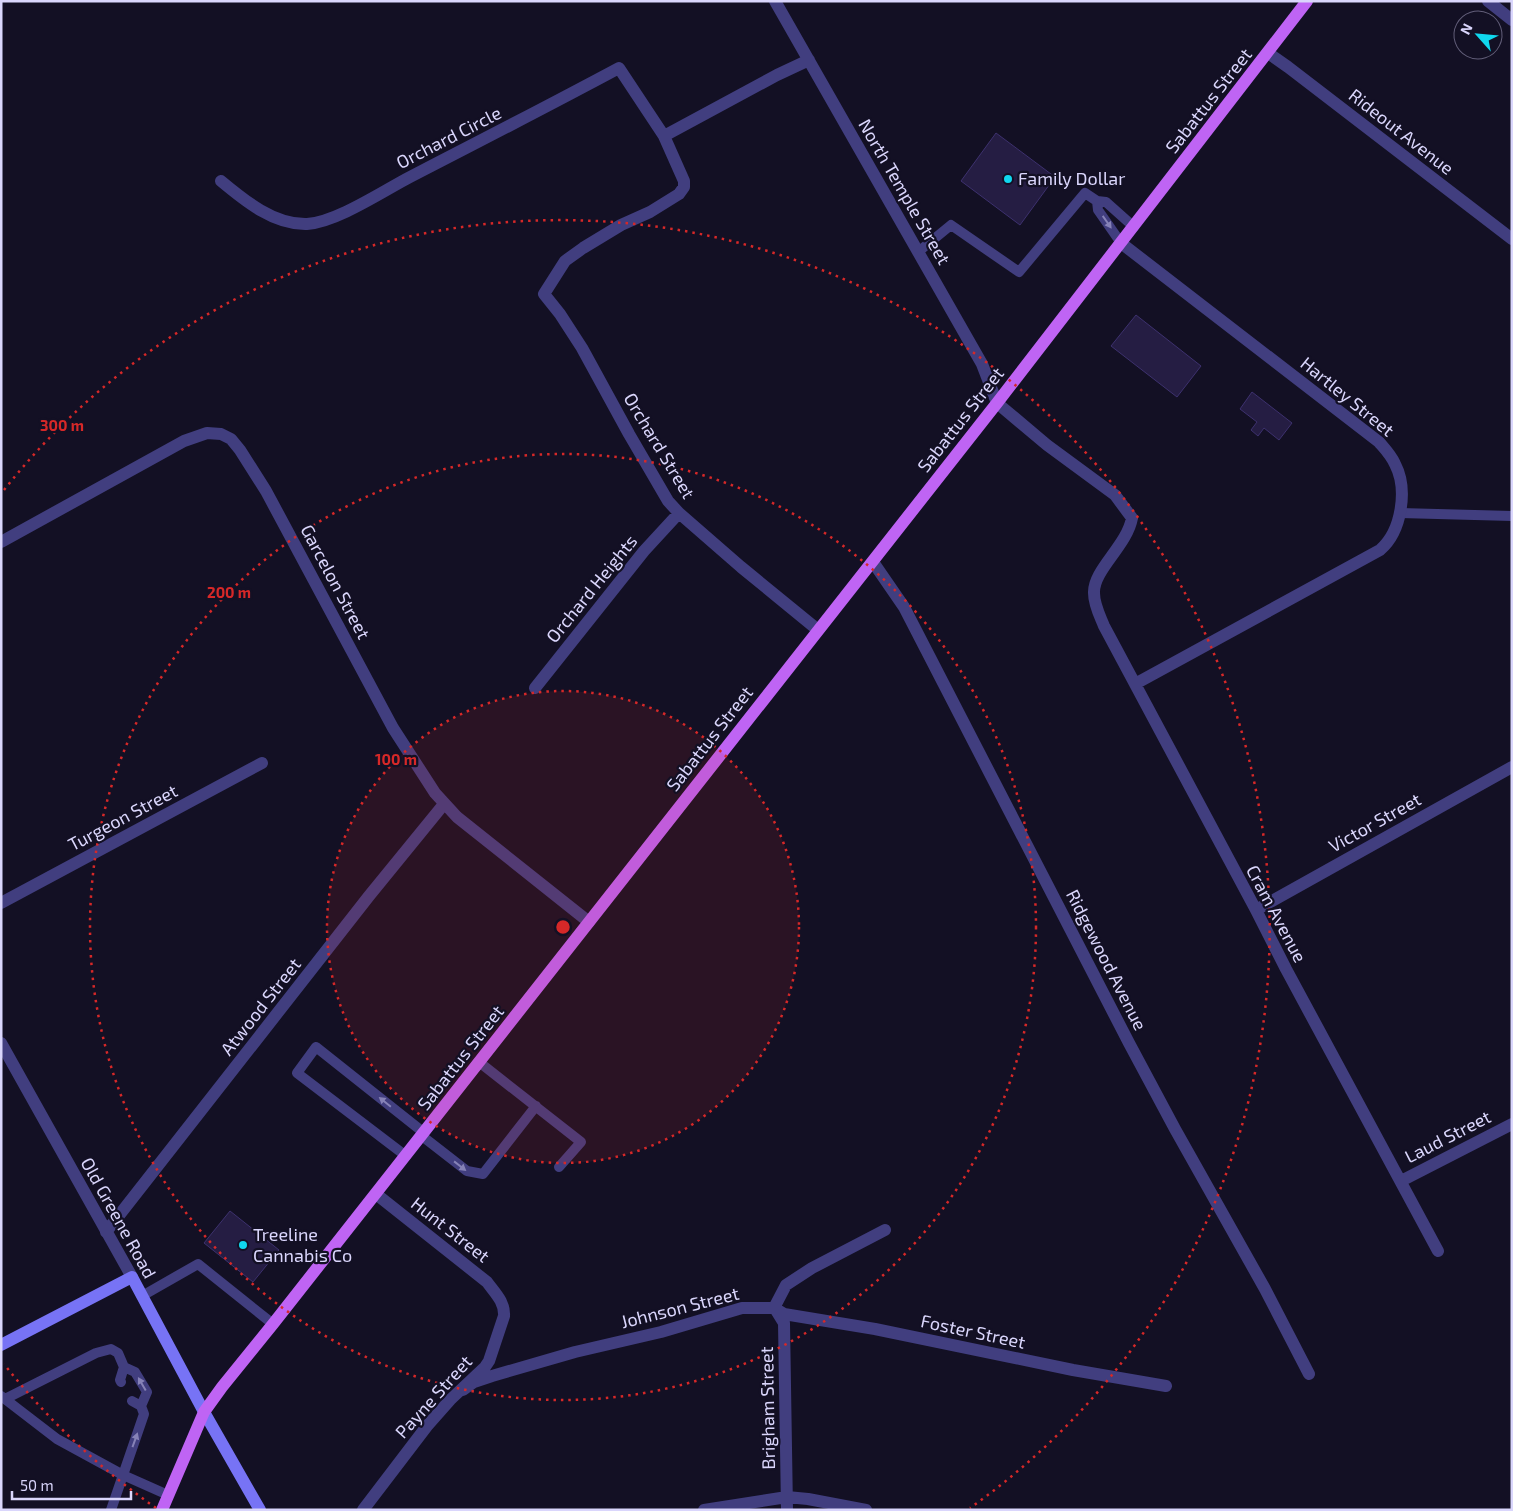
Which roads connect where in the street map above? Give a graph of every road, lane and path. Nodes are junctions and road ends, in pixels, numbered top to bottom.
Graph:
1 (775, 1) edge
2 (1307, 1) edge
3 (1488, 1) edge
4 (1512, 20) edge
5 (1268, 53) junction
6 (809, 60) junction
7 (664, 136) junction
8 (221, 181) dead end
9 (1097, 201) junction
10 (1134, 227) junction
11 (1512, 239) edge
12 (1121, 242) junction
13 (918, 252) junction
14 (544, 294) joint
15 (997, 403) junction
16 (679, 513) junction
17 (1400, 513) junction
18 (1512, 516) edge
19 (1, 542) edge
20 (873, 562) junction
21 (818, 630) junction
22 (1135, 684) junction
23 (535, 688) dead end
24 (262, 763) dead end
25 (1512, 767) edge
26 (444, 804) junction
27 (1, 903) edge
28 (1256, 910) junction
29 (589, 922) junction
30 (1, 1043) edge
31 (479, 1062) junction
32 (536, 1106) junction
33 (1512, 1124) edge
34 (422, 1134) junction
35 (406, 1156) junction
36 (559, 1167) dead end
37 (1401, 1181) junction
38 (376, 1194) junction
39 (884, 1230) dead end
40 (106, 1232) junction
41 (1438, 1251) dead end
42 (132, 1278) junction
43 (142, 1296) junction
44 (499, 1298) joint
45 (774, 1308) junction
46 (273, 1324) junction
47 (1, 1345) edge
48 (124, 1367) junction
49 (1309, 1374) dead end
50 (121, 1382) dead end
51 (1166, 1386) dead end
52 (463, 1390) junction
53 (3, 1398) edge
54 (204, 1412) junction
55 (123, 1474) junction
56 (168, 1495) junction
57 (787, 1504) edge
58 (111, 1510) edge
59 (162, 1510) edge
60 (260, 1510) edge
61 (362, 1510) edge
62 (704, 1510) edge
63 (866, 1510) edge

1 - 6 street, North Temple Street
2 - 5 main road, Sabattus Street
3 - 4 street
5 - 10 main road, Sabattus Street
5 - 11 street, Rideout Avenue
6 - 7 street
6 - 13 street, North Temple Street
7 - 8 street, Orchard Circle
7 - 14 street, Orchard Circle
9 - 10 lane
9 -> 12 lane
9 - 13 lane
10 - 12 main road, Sabattus Street
12 - 15 main road, Sabattus Street
12 - 17 street, Hartley Street
13 - 15 street, North Temple Street
14 - 16 street, Orchard Street
15 - 20 main road, Sabattus Street
15 - 22 street, Cram Avenue
16 - 21 street, Orchard Street
16 - 23 street, Orchard Heights
17 - 18 lane
17 - 22 street, Hartley Street
19 - 26 street, Garcelon Street
20 - 21 main road, Sabattus Street
20 - 49 street, Ridgewood Avenue
21 - 29 main road, Sabattus Street
22 - 28 street, Cram Avenue
24 - 27 street, Turgeon Street
25 - 28 street, Victor Street
26 - 29 street, Garcelon Street
26 - 40 street, Atwood Street
28 - 37 street, Cram Avenue
29 - 31 main road, Sabattus Street
30 - 40 street, Old Greene Road
31 - 32 lane
31 - 34 main road, Sabattus Street
34 -> 32 lane
32 - 36 lane
33 - 37 street, Laud Street
34 - 35 main road, Sabattus Street
34 -> 35 lane
35 - 38 main road, Sabattus Street
37 - 41 street, Cram Avenue
38 - 44 street, Hunt Street
38 - 46 main road, Sabattus Street
39 - 45 street
40 - 42 street, Old Greene Road
42 - 43 main road, Old Greene Road
42 - 47 main road
43 - 46 lane
43 - 54 main road, Old Greene Road
44 - 52 street, Payne Street
45 - 51 street, Foster Street
45 - 52 street, Johnson Street
45 - 57 street, Brigham Street
46 - 54 main road, Sabattus Street
48 - 50 lane
48 - 53 lane
55 -> 48 lane
52 - 61 street, Payne Street
53 - 55 lane
54 - 56 main road, Sabattus Street
54 - 60 main road, Old Greene Road
55 - 56 lane
55 - 58 lane
56 - 59 main road, Sabattus Street
57 - 62 street
57 - 63 street

